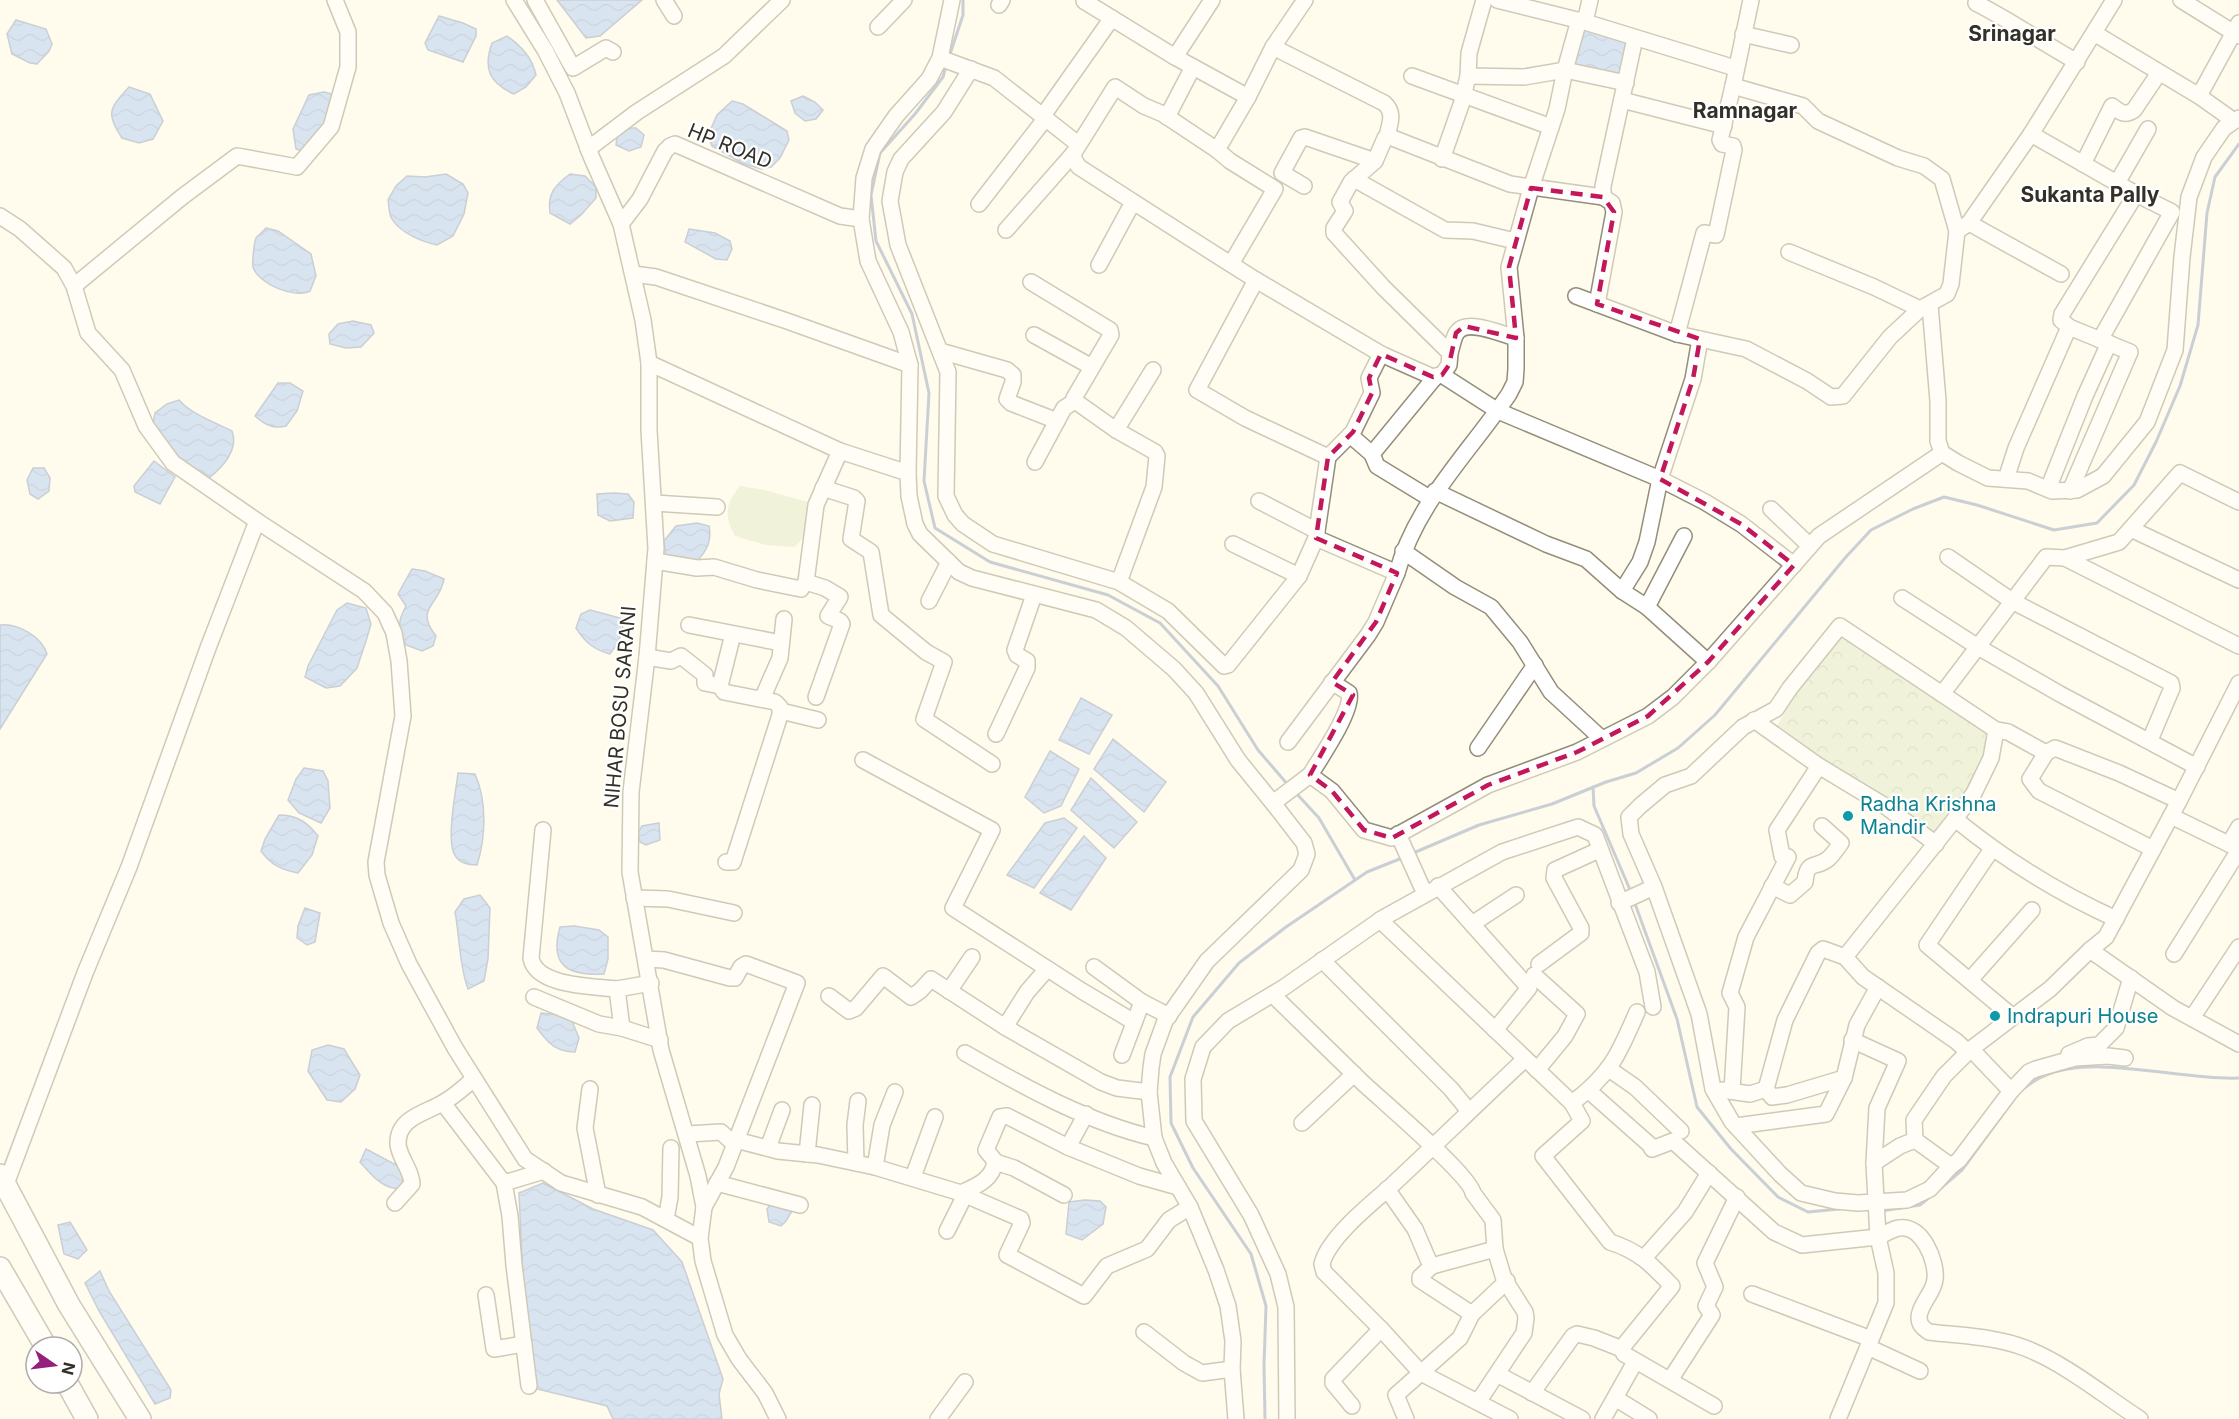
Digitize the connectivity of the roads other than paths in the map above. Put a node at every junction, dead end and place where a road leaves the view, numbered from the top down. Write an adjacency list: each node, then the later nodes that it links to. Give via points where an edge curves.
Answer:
1 (335, 0): 80 (street, via 348,32 348,67 331,127 297,167 237,156)
2 (514, 0): 53 (street, NIHAR BOSU SARANI, via 567,93)
3 (535, 0): 28 (street, via 573,68 606,48)
4 (664, 0): 18 (street)
5 (782, 0): 53 (street, via 724,56)
6 (904, 0): 21 (street)
7 (1084, 0): 19 (street)
8 (1212, 0): 29 (street)
9 (1305, 0): 27 (street)
10 (1484, 0): 38 (street, via 1469,53)
11 (1497, 0): 20 (street)
12 (1590, 0): 20 (street)
13 (1751, 0): 24 (street)
14 (1978, 0): 31 (street, via 1976,3)
15 (2114, 0): 23 (street)
16 (2181, 0): 22 (street)
17 (947, 4): 30 (street)
18 (674, 16)
19 (1112, 18): 29 (street); 46 (street)
20 (1582, 21): 25 (street); 35 (street)
21 (878, 27)
22 (2237, 30): 42 (street)
23 (2094, 33): 31 (street); 36 (street)
24 (1743, 34): 26 (street); 34 (street)
25 (1635, 38): 34 (street); 39 (street)
26 (1791, 45)
27 (1273, 47): 43 (street); 52 (street, via 1384,103 1392,114)
28 (613, 52)
29 (1175, 57): 33 (street)
30 (943, 58): 32 (street); 68 (street, via 873,149 864,178)
31 (2077, 62): 51 (street)
32 (966, 67): 46 (street, via 994,78); 90 (street, via 944,112 901,159 890,201 898,245)
33 (1193, 67): 43 (street); 45 (street)
34 (1735, 68): 40 (street)
35 (1565, 70): 38 (street, via 1524,77); 39 (street); 49 (street)
36 (2159, 73): 42 (street); 58 (street, via 2134,111 2122,113 2112,106)
37 (1412, 76): 41 (street)
38 (1468, 76): 41 (street)
39 (1626, 83): 44 (street)
40 (1733, 86): 48 (street); 70 (street, via 1803,106 1818,121 1921,165 1942,179)
41 (1463, 96): 49 (street); 56 (street)
42 (2199, 96): 47 (street)
43 (1248, 97): 55 (street)
44 (1622, 100): 48 (street); 64 (street)
45 (1167, 117): 54 (street, via 1115,87); 55 (street)
46 (1043, 118): 54 (street); 66 (street)
47 (2237, 119): 113 (street, via 2224,128 2204,157 2189,197 2175,350 2147,422 2103,476)
48 (1724, 126): 85 (street, via 1721,142 1734,150 1716,235 1704,233)
49 (1551, 127): 62 (street)
50 (2148, 129): 60 (street)
51 (2031, 134): 58 (street); 70 (street)
52 (1388, 136): 56 (street); 57 (street)
53 (588, 149): 69 (street, NIHAR BOSU SARANI)
54 (1075, 149): 65 (street, via 1079,167); 71 (street)
55 (1217, 150): 74 (street, via 1275,189)
56 (1442, 159): 62 (street)
57 (1375, 161): 59 (street); 61 (street, via 1301,138 1282,173)
58 (2083, 164): 60 (street)
59 (1354, 179): 72 (street, via 1445,230 1473,231); 91 (street, via 1341,200 1345,211 1334,233)
60 (2117, 183): 63 (street)
61 (1304, 186)
62 (1531, 188): 64 (street); 72 (street)
63 (2136, 194): 84 (street, via 2062,314 2061,320); 89 (street, via 2172,212)
64 (1603, 197): 82 (street, via 1612,203 1614,212)
65 (1133, 202): 74 (street); 75 (street)
66 (979, 204)
67 (0, 216): 80 (street, via 64,268)
68 (861, 219): 69 (street, HP ROAD, via 840,216 675,144 665,151 640,199); 94 (street, via 868,261 901,332)
69 (621, 224): 76 (street, NIHAR BOSU SARANI)
70 (1963, 227): 77 (street); 83 (street, via 1947,294)
71 (1006, 230)
72 (1515, 241): 87 (street, via 1509,267)
73 (1789, 252): 83 (street)
74 (1231, 264): 78 (street)
75 (1099, 265)
76 (633, 274): 93 (street, NIHAR BOSU SARANI); 94 (street, via 656,277)
77 (2061, 274)
78 (1256, 280): 92 (street); 106 (street, via 1197,390 1245,418)
79 (1032, 282): 95 (street, via 1110,330 1111,335)
80 (74, 286): 120 (street, via 88,333 122,370 156,441 180,468)
81 (1576, 296): 82 (street)
82 (1597, 304): 85 (street)
83 (1930, 305): 88 (street, via 1890,337 1838,398 1746,350); 104 (street, via 1938,441)
84 (2069, 327): 89 (street); 110 (street)
85 (1677, 334): 88 (street)
86 (1034, 335): 95 (street)
87 (1516, 338): 91 (street, via 1464,326 1456,333); 99 (street, via 1515,382)
88 (1700, 339): 109 (street, via 1693,379)
89 (2105, 342): 112 (street); 113 (street, via 2130,352)
90 (940, 351): 100 (street, via 1007,370 1013,375 1013,382 1007,399); 136 (street, via 949,378 944,489 955,515 993,544)
91 (1450, 353): 97 (street, via 1449,365)
92 (1381, 354): 97 (street); 102 (street, via 1369,378 1372,393)
93 (649, 363): 103 (street); 117 (street, NIHAR BOSU SARANI)
94 (910, 365): 108 (street)
95 (1092, 367): 98 (street)
96 (1153, 370): 101 (street)
97 (1439, 376): 99 (street); 105 (street)
98 (1075, 401): 100 (street, via 1064,408); 101 (street)
99 (1498, 411): 109 (street); 114 (street)
100 (1057, 421): 107 (street)
101 (1116, 430): 136 (street, via 1155,452 1158,460 1154,487)
102 (1350, 435): 105 (street); 106 (street)
103 (840, 451): 108 (street); 111 (street)
104 (1942, 453): 110 (street, via 1988,478); 125 (street)
105 (1372, 454): 114 (street, via 1377,466)
106 (1328, 457): 122 (street)
107 (1035, 462)
108 (908, 473): 130 (street, via 915,524)
109 (1660, 479): 131 (street, via 1741,524); 137 (street, via 1644,552)
110 (2006, 479): 112 (street, via 2028,481)
111 (823, 488): 135 (street, via 816,505); 170 (street, via 857,501 851,539 871,552 881,615 944,662 924,719)
112 (2048, 489): 113 (street)
113 (2070, 491)
114 (1433, 495): 126 (street); 137 (street, via 1586,559)
115 (1259, 501): 122 (street)
116 (2239, 502): 121 (street, via 2180,473)
117 (654, 503): 118 (street); 129 (street, NIHAR BOSU SARANI)
118 (717, 507)
119 (1771, 508): 125 (street)
120 (257, 521): 240 (street, via 364,591 385,613 394,633 403,716 375,869 391,923 409,964); 278 (street, via 129,867)
121 (2131, 529): 128 (street, via 2119,542); 134 (street)
122 (1317, 534): 132 (street); 133 (street)
123 (1684, 536): 142 (street)
124 (1233, 544): 133 (street)
125 (1810, 546): 131 (street)
126 (1403, 551): 132 (street); 151 (street, via 1491,607)
127 (1948, 557): 141 (street)
128 (2065, 558): 141 (street, via 2046,557); 147 (street)
129 (655, 561): 135 (street, via 714,567 800,589); 149 (street, NIHAR BOSU SARANI)
130 (949, 562): 138 (street, via 972,579); 140 (street)
131 (1794, 565): 150 (street)
132 (1397, 573): 152 (street, via 1376,622)
133 (1299, 576): 136 (street, via 1224,666 1164,608)
134 (2239, 580)
135 (806, 582): 156 (street, via 840,597 828,616 842,624)
136 (1119, 582)
137 (1622, 591): 142 (street)
138 (1034, 595): 163 (street, via 1015,650 1027,661 1027,668); 174 (street, via 1096,610 1126,628 1197,693 1238,760)
139 (1902, 598): 148 (street)
140 (929, 601)
141 (2012, 602): 148 (street); 165 (street, via 2171,683)
142 (1647, 607): 150 (street)
143 (784, 620): 146 (street)
144 (689, 625): 145 (street)
145 (733, 634): 146 (street); 154 (street)
146 (781, 643): 157 (street, via 780,658)
147 (2239, 646)
148 (1978, 647): 155 (street); 165 (street)
149 (647, 657): 154 (street, via 671,661 681,656 705,675 705,683); 193 (street, NIHAR BOSU SARANI, via 631,792 630,872)
150 (1708, 662): 164 (street, via 1648,716)
151 (1535, 665): 164 (street, via 1551,692); 167 (street)
152 (1332, 682): 166 (street); 173 (street, via 1349,693 1350,701 1336,734)
153 (2239, 683): 159 (street)
154 (720, 686): 157 (street, via 724,692)
155 (1942, 694): 161 (street, via 1840,626 1776,709); 162 (street)
156 (816, 696)
157 (762, 699): 158 (street, via 778,704)
158 (781, 711): 160 (street); 187 (street, via 733,862)
159 (2233, 712): 172 (street)
160 (818, 720)
161 (1754, 720): 171 (street); 190 (street, via 1691,777 1665,785 1629,818)
162 (1996, 730): 168 (street, via 2008,732); 177 (street, via 1991,758 1974,793)
163 (996, 734)
164 (1602, 739): 181 (street, via 1488,785)
165 (2150, 740): 172 (street)
166 (1288, 742)
167 (1478, 748)
168 (2046, 753): 175 (street, via 2057,749); 186 (street, via 2030,779 2039,791)
169 (862, 760): 208 (street, via 992,830 953,908)
170 (992, 764)
171 (1819, 766): 182 (street, via 1885,806); 189 (street, via 1777,830 1782,856 1788,857)
172 (2197, 767): 175 (street)
173 (1305, 779): 174 (street); 181 (street, via 1332,791 1364,830)
174 (1279, 798): 221 (street, via 1304,843 1307,854 1301,870 1207,962)
175 (2179, 801): 176 (street)
176 (2171, 816): 183 (street); 186 (street)
177 (1954, 819): 182 (street); 185 (street)
178 (1822, 826): 189 (street, via 1841,843 1827,861 1813,864 1805,882 1790,895)
179 (2239, 827): 183 (street)
180 (543, 830): 213 (street, via 533,966 538,973 562,982)
181 (1402, 840): 191 (street)
182 (1936, 844): 204 (street)
183 (2236, 848): 202 (street)
184 (1599, 849): 188 (street, via 1595,835 1578,827 1502,852); 194 (street); 238 (street, via 1555,870 1554,878 1581,933 1536,970 1577,1014 1565,1036)
185 (1992, 849): 197 (street); 210 (street, via 1927,945)
186 (2153, 849): 197 (street)
187 (726, 862)
188 (1438, 886): 191 (street); 199 (street)
189 (1772, 886): 246 (street, via 1746,937 1730,993 1737,1007)
190 (1654, 887): 194 (street); 243 (street, via 1699,1014)
191 (1425, 894): 198 (street)
192 (1516, 895): 199 (street)
193 (634, 898): 196 (street, via 668,899); 205 (street, NIHAR BOSU SARANI)
194 (1629, 899): 219 (street)
195 (2032, 910): 210 (street)
196 (734, 914)
197 (2116, 919): 201 (street, via 2106,937)
198 (1380, 920): 206 (street); 227 (street)
199 (1472, 924): 227 (street, via 1529,988)
200 (2239, 947): 223 (street)
201 (2090, 950): 209 (street); 222 (street, via 2050,990)
202 (2174, 954)
203 (972, 957): 214 (street)
204 (1845, 957): 212 (street); 244 (street, via 1827,949 1818,953 1785,1020)
205 (646, 960): 211 (street, NIHAR BOSU SARANI); 264 (street, via 664,960 730,978 735,978 746,964 796,981)
206 (1322, 960): 215 (street); 255 (street)
207 (1094, 967): 218 (street)
208 (1047, 969): 224 (street); 225 (street)
209 (2132, 978): 223 (street); 236 (street, via 2116,1028 2099,1045)
210 (1970, 980): 222 (street)
211 (651, 983): 213 (street); 228 (street, NIHAR BOSU SARANI)
212 (1878, 987): 229 (street); 231 (street)
213 (617, 989): 226 (street)
214 (949, 991): 216 (street, via 931,979 911,997 883,976 849,1011); 225 (street)
215 (1273, 995): 239 (street); 329 (street, via 1228,1021 1203,1047 1193,1079 1192,1106 1194,1121 1251,1215 1278,1274 1286,1306)
216 (829, 996)
217 (534, 997): 226 (street, via 599,1024)
218 (1142, 1002): 221 (street); 224 (street)
219 (1653, 1007)
220 (1637, 1012): 237 (street)
221 (1169, 1016): 249 (street, via 1153,1054)
222 (2013, 1017): 231 (street)
223 (2192, 1018): 230 (street)
224 (1134, 1022): 233 (street)
225 (1005, 1027): 249 (street, via 1101,1082)
226 (622, 1028): 228 (street)
227 (1495, 1030): 235 (street)
228 (660, 1040): 261 (street, NIHAR BOSU SARANI)
229 (1852, 1040): 241 (street); 272 (street, via 1898,1061 1877,1108)
230 (2238, 1040)
231 (1969, 1051): 247 (street); 263 (street, via 1944,1076 1914,1120)
232 (965, 1053): 256 (street, via 1037,1093)
233 (1122, 1055)
234 (2125, 1058): 247 (street, via 2075,1058 2036,1069 2028,1072)
235 (1525, 1059): 238 (street); 255 (street)
236 (2029, 1066)
237 (1609, 1069): 245 (street); 260 (street, via 1635,1087)
238 (1537, 1070): 252 (street)
239 (1354, 1074): 258 (street); 265 (street)
240 (474, 1078): 251 (street); 275 (street, via 525,1159)
241 (1844, 1078): 244 (street, via 1787,1095 1772,1097); 259 (street, via 1826,1114)
242 (590, 1089): 284 (street, via 585,1128)
243 (1713, 1089): 246 (street); 259 (street)
244 (1766, 1089): 246 (street, via 1750,1094)
245 (1589, 1090): 252 (street); 276 (street, via 1652,1149 1673,1141)
246 (1732, 1091)
247 (2011, 1091): 273 (street)
248 (895, 1092): 274 (street, via 882,1125)
249 (1149, 1092): 262 (street)
250 (858, 1101): 271 (street)
251 (443, 1103): 279 (street); 288 (street, via 412,1118 402,1128 399,1148 412,1184)
252 (1572, 1103): 297 (street, via 1582,1121 1543,1155 1610,1242)
253 (812, 1105): 269 (street)
254 (782, 1110): 268 (street)
255 (1469, 1111): 265 (street)
256 (1086, 1114): 262 (street, via 1121,1130); 266 (street)
257 (935, 1117): 277 (street)
258 (1302, 1123)
259 (1736, 1126): 287 (street, via 1801,1193 1834,1201)
260 (1681, 1131)
261 (688, 1134): 264 (street, via 721,1132); 290 (street, NIHAR BOSU SARANI)
262 (1154, 1138): 281 (street)
263 (1915, 1140): 272 (street); 273 (street)
264 (735, 1142): 268 (street); 280 (street)
265 (1432, 1146): 282 (street); 296 (street, via 1472,1189 1493,1220)
266 (1068, 1147): 270 (street, via 1002,1116 986,1150); 281 (street)
267 (671, 1148): 292 (street)
268 (768, 1148): 269 (street)
269 (807, 1154): 271 (street)
270 (995, 1162): 283 (street, via 990,1175); 285 (street)
271 (856, 1163): 274 (street)
272 (1874, 1163): 287 (street)
273 (1951, 1166): 287 (street, via 1930,1189 1907,1200)
274 (875, 1167): 277 (street)
275 (544, 1171): 279 (street); 284 (street, via 561,1183)
276 (1709, 1173): 286 (street); 297 (street, via 1685,1212)
277 (913, 1178): 283 (street)
278 (3, 1180): 325 (highway, via 69,1305)
279 (504, 1183): 308 (street)
280 (717, 1183): 289 (street); 290 (street)
281 (1178, 1187): 291 (street)
282 (1387, 1189): 298 (street, via 1415,1229); 304 (street, via 1358,1214 1322,1264 1324,1272)
283 (963, 1194): 291 (street, via 1021,1219 1007,1256 1084,1296 1107,1266 1148,1249 1169,1220); 293 (street)
284 (598, 1195): 292 (street, via 642,1207)
285 (1064, 1195)
286 (1737, 1197): 294 (street, via 1774,1232 1802,1245); 315 (street, via 1705,1263 1715,1287 1706,1306 1712,1315)
287 (1877, 1201): 294 (street)
288 (395, 1203)
289 (800, 1205)
290 (704, 1207): 295 (street, NIHAR BOSU SARANI)
291 (1190, 1207): 311 (street, via 1228,1306)
292 (666, 1219): 295 (street)
293 (947, 1231)
294 (1878, 1237): 307 (street, via 1886,1273 1886,1303); 336 (street, via 1907,1228 1917,1232 1929,1250 1935,1280 1919,1317 1921,1326 1929,1332 2023,1347 2051,1360)
295 (700, 1238): 326 (street, NIHAR BOSU SARANI, via 703,1262 725,1335)
296 (1496, 1249): 298 (street); 300 (street)
297 (1644, 1258): 309 (street, via 1672,1286)
298 (1432, 1266): 303 (street, via 1420,1280)
299 (0, 1268): 306 (highway)
300 (1507, 1281): 303 (street); 314 (street, via 1525,1312 1526,1324)
301 (1752, 1294): 307 (street)
302 (486, 1295): 308 (street, via 495,1349)
303 (1472, 1314): 313 (street, via 1460,1338)
304 (1381, 1329): 313 (street); 321 (street, via 1333,1379)
305 (1144, 1332): 311 (street, via 1202,1373)
306 (39, 1335)
307 (1869, 1343): 312 (street); 335 (street)
308 (524, 1344): 317 (street)
309 (1622, 1350): 310 (street); 318 (street, via 1576,1334)
310 (1635, 1362): 315 (street); 320 (street)
311 (1232, 1369): 328 (street)
312 (1920, 1371)
313 (1421, 1373): 323 (street); 330 (street, via 1396,1395)
314 (1497, 1374): 318 (street); 323 (street)
315 (1670, 1380): 322 (street)
316 (965, 1382): 327 (street)
317 (529, 1386)
318 (1532, 1393): 332 (street)
319 (74, 1395): 324 (highway)
320 (1615, 1398): 333 (street); 334 (street)
321 (1352, 1406)
322 (1714, 1406)
323 (1483, 1410): 331 (street)
324 (87, 1419)
325 (140, 1419)
326 (778, 1419)
327 (938, 1419)
328 (1236, 1419)
329 (1287, 1419)
330 (1406, 1419)
331 (1510, 1419)
332 (1582, 1419)
333 (1603, 1419)
334 (1649, 1419)
335 (1838, 1419)
336 (2139, 1419)

